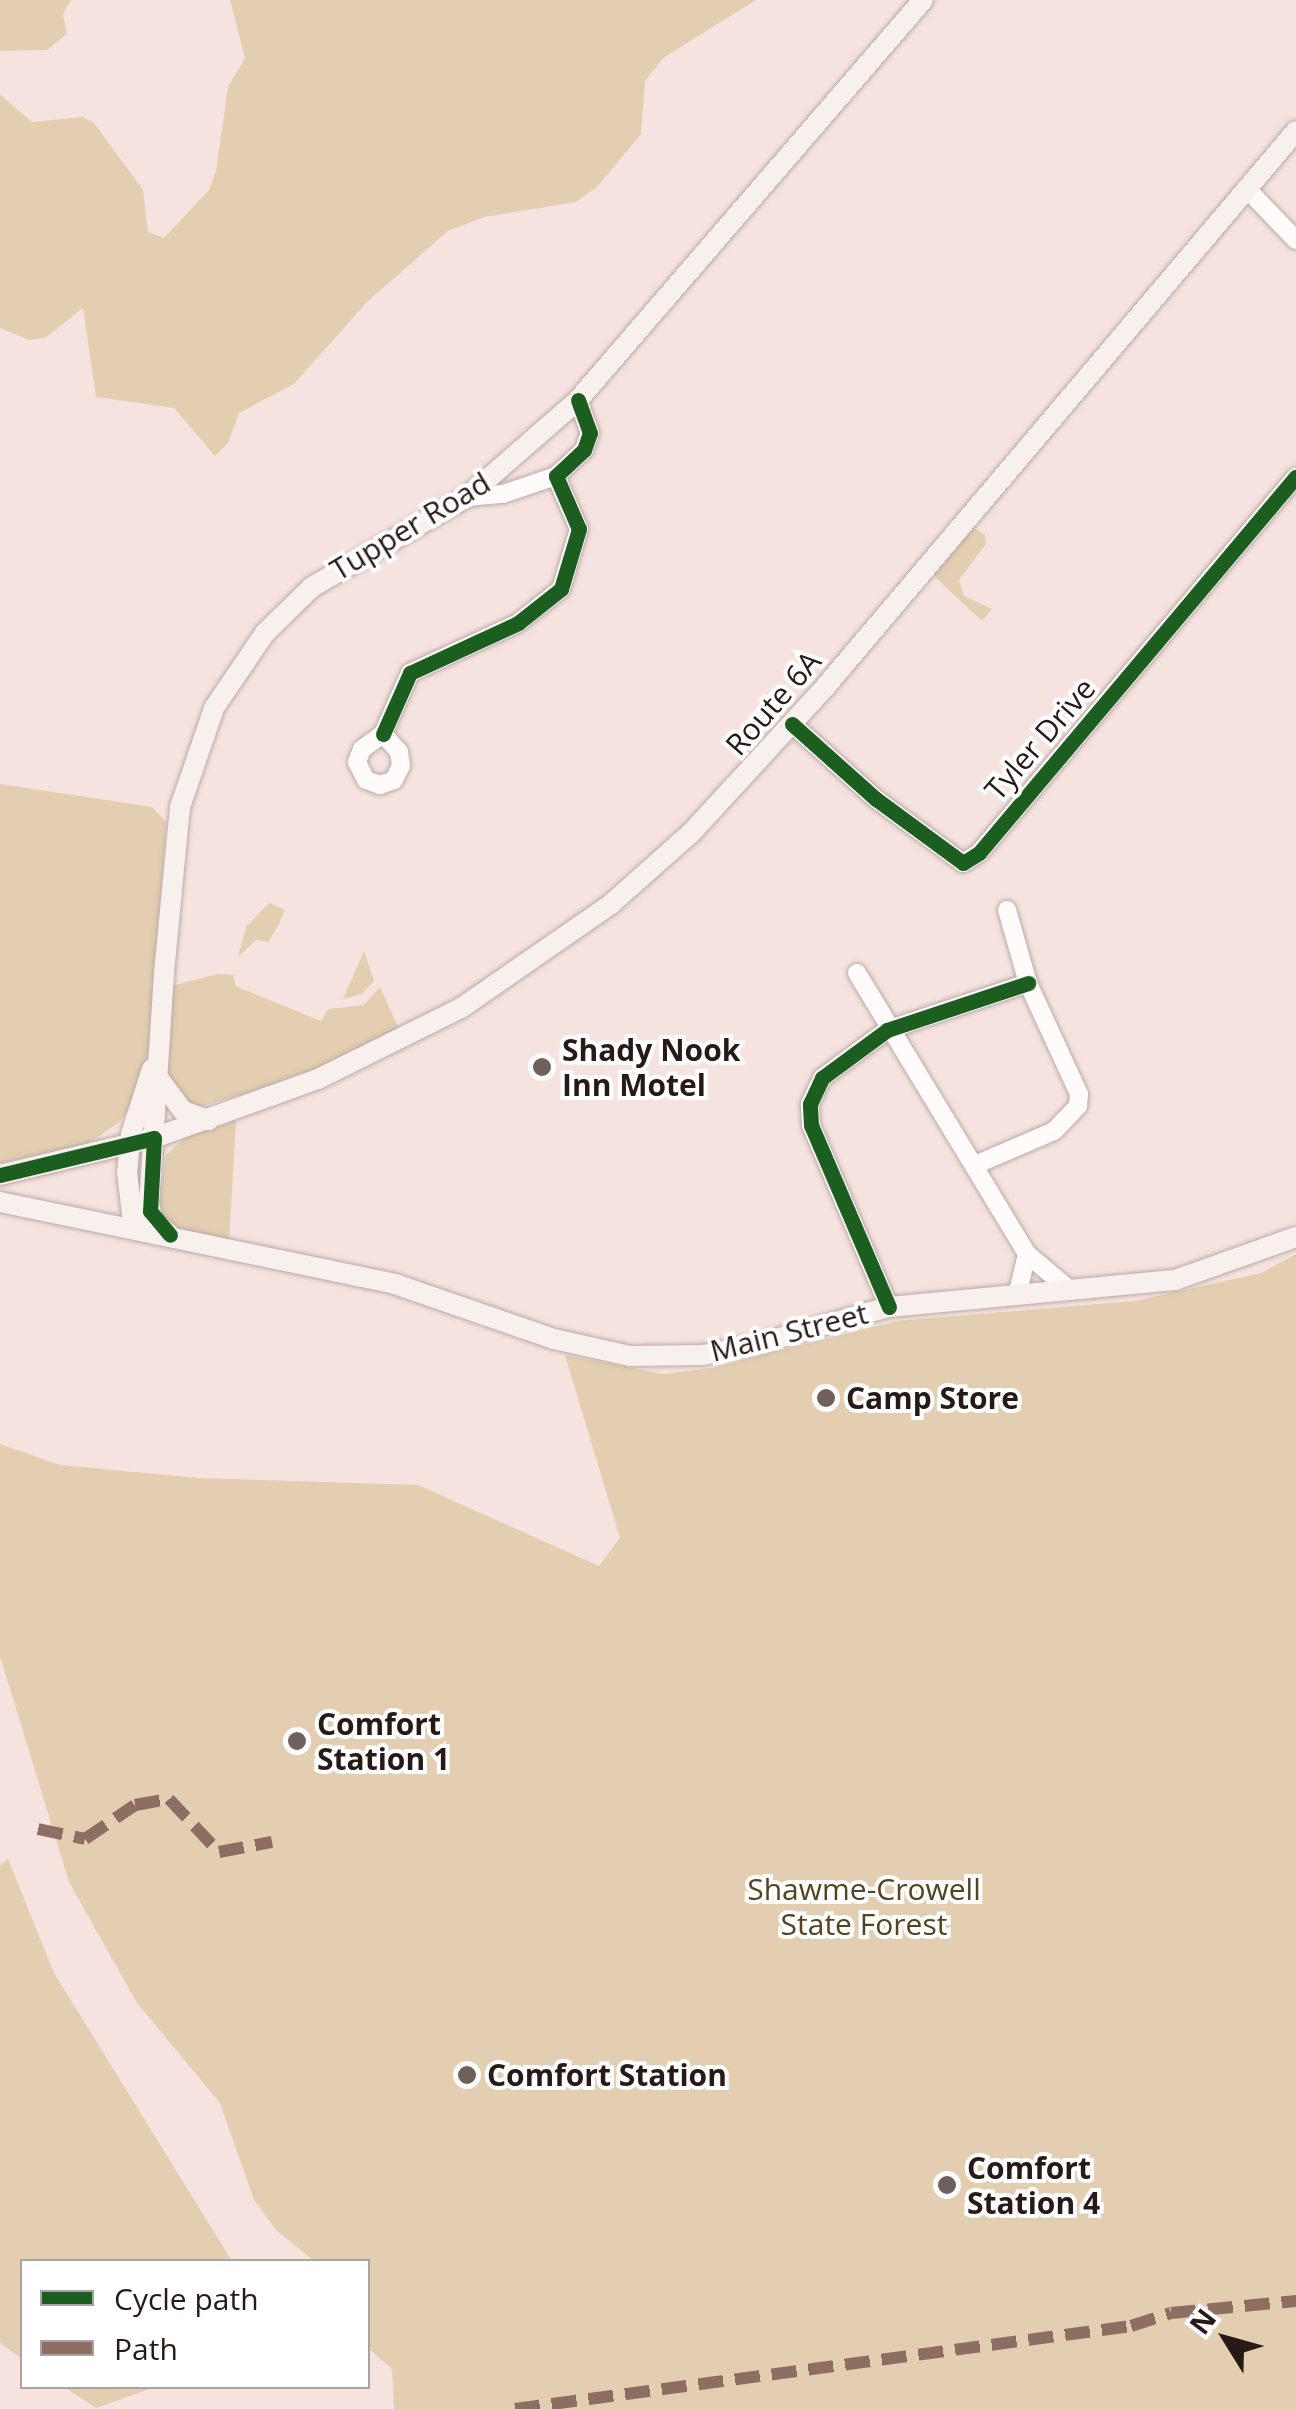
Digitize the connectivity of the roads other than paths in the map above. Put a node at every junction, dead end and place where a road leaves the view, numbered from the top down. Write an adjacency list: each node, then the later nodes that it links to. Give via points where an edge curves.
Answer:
1 (923, 0): 5 (main road, Tupper Road)
2 (1296, 131): 3 (main road, Route 6A)
3 (1247, 189): 4 (street); 9 (main road, Route 6A)
4 (1296, 240)
5 (578, 400): 6 (street, via 590,433 584,450); 8 (main road, Tupper Road)
6 (556, 476): 8 (street, via 503,494); 10 (street, via 578,529 561,588 518,623 410,673)
7 (1296, 478): 9 (street, Tyler Drive, via 979,853 963,863)
8 (467, 496): 15 (main road, Tupper Road, via 312,587 265,633 214,708 180,807)
9 (792, 724): 17 (main road, Route 6A, via 691,833 566,938 461,1008 371,1056)
10 (382, 734)
11 (1007, 910): 13 (street)
12 (858, 973): 14 (street)
13 (1028, 983): 14 (street); 20 (street, via 1057,1033 1078,1106 1054,1132)
14 (887, 1030): 20 (street); 28 (street, via 822,1078 810,1104 811,1125)
15 (158, 1048): 16 (main road, Tupper Road); 19 (main road, Tupper Road)
16 (159, 1078): 17 (main road, via 183,1111); 18 (main road, Tupper Road)
17 (210, 1120): 18 (main road, Route 6A)
18 (154, 1138): 19 (main road, Route 6A); 23 (main road, via 150,1211)
19 (128, 1144): 21 (main road, Route 6A); 23 (main road, via 130,1209)
20 (975, 1165): 25 (street)
21 (0, 1175)
22 (0, 1202): 23 (main road, Main Street)
23 (162, 1234): 28 (main road, Main Street, via 395,1284 554,1340 630,1356 703,1355)
24 (1296, 1237): 26 (main road, Main Street, via 1175,1280)
25 (1028, 1254): 26 (street); 27 (street)
26 (1071, 1291): 27 (main road, Main Street)
27 (1017, 1296): 28 (main road, Main Street)
28 (889, 1306)

